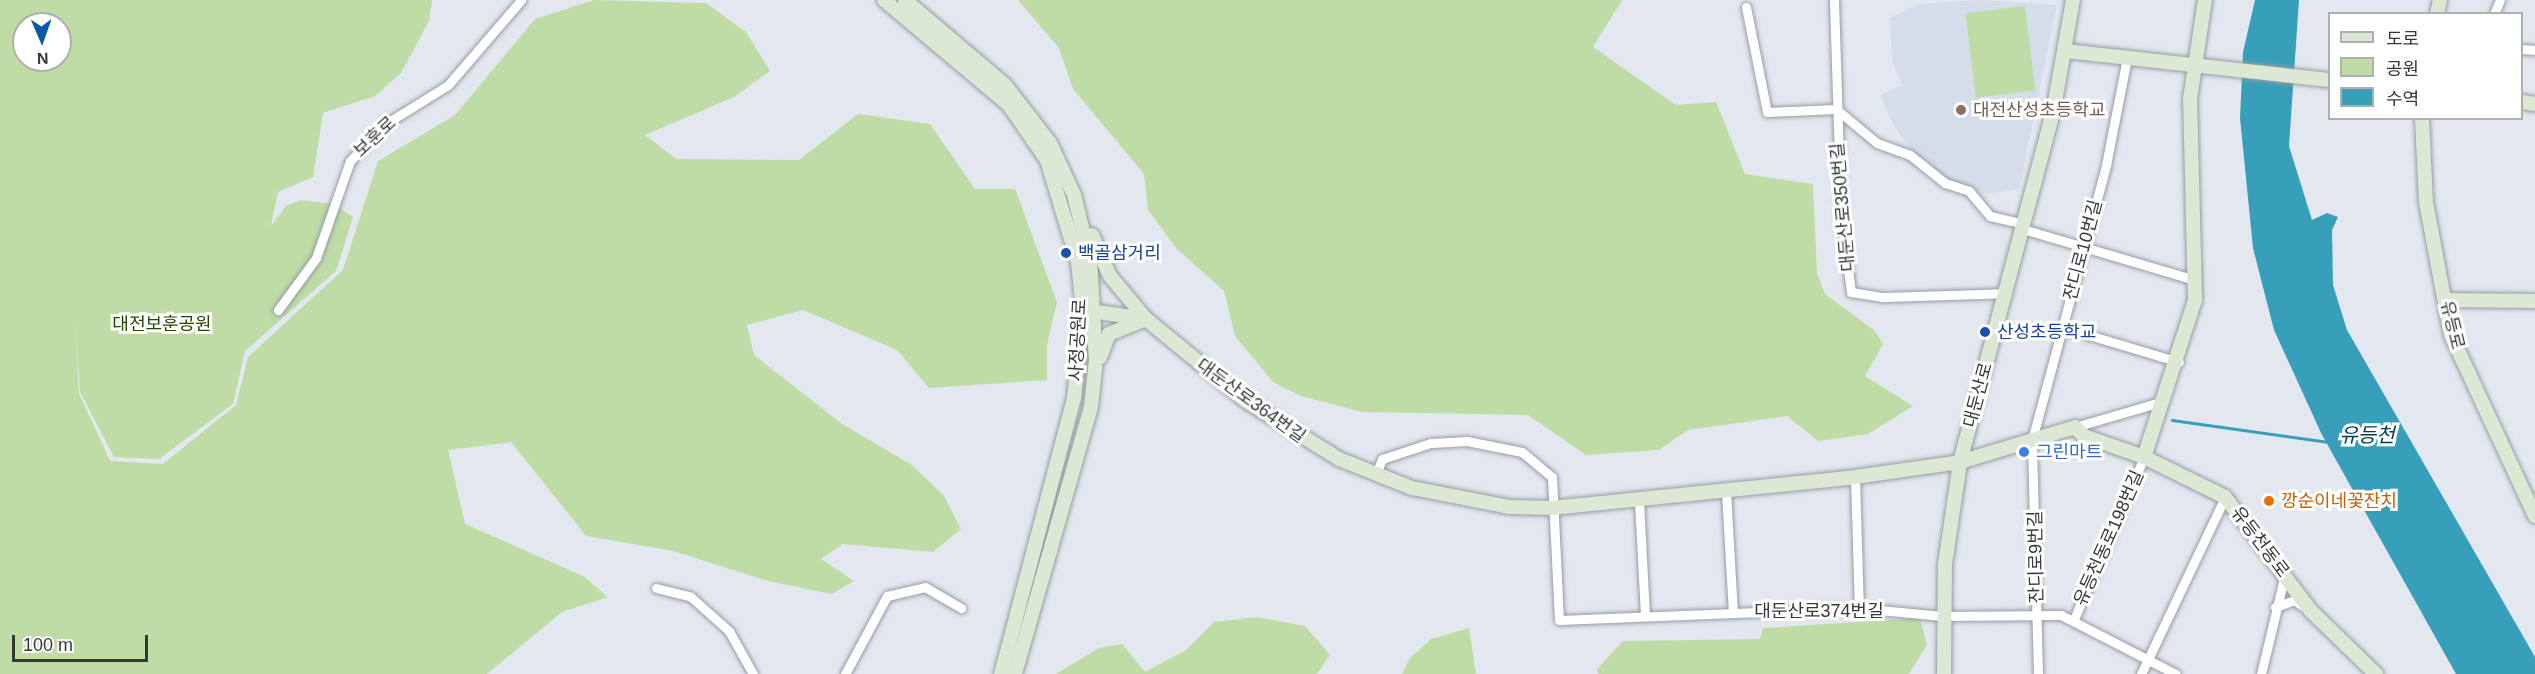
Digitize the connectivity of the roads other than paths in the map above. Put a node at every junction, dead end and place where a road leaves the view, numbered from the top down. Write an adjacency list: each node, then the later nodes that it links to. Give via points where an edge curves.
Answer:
1 (521, 0): 21 (street, 보훈로, via 448,85 387,123 350,161 316,258)
2 (884, 0): 22 (main road, 사정공원로, via 1009,105 1047,160 1068,216)
3 (905, 0): 14 (main road, 사정공원로, via 1005,85 1050,143)
4 (1834, 0): 12 (street, 대둔산로350번길)
5 (2073, 0): 8 (main road, 대둔산로)
6 (2205, 0): 10 (main road)
7 (1746, 7): 12 (street, via 1767,112)
8 (2066, 51): 9 (main road); 15 (main road, 대둔산로)
9 (2127, 58): 10 (main road); 16 (street, 잔디로10번길, via 2119,109)
10 (2201, 65): 11 (main road); 17 (main road, via 2188,156)
11 (2328, 80)
12 (1836, 109): 15 (street, via 1876,143 1910,155 1946,183 1969,191 1990,216); 18 (street, 대둔산로350번길, via 1851,292 1882,297)
13 (2422, 120): 19 (main road, 유등로, via 2426,202)
14 (1074, 195): 22 (main road, 사정공원로, via 1085,228); 23 (main road, via 1110,276)
15 (2024, 227): 16 (street); 18 (main road, 대둔산로)
16 (2084, 244): 17 (street); 24 (street, 잔디로10번길)
17 (2195, 280): 25 (main road)
18 (2007, 293): 31 (main road, 대둔산로)
19 (2445, 300): 20 (main road); 38 (main road, 유등로, via 2451,335 2477,400)
20 (2535, 301)
21 (278, 310)
22 (1089, 310): 23 (main road, 대둔산로364번길); 26 (main road, 사정공원로); 53 (main road, 사정공원로, via 1071,409)
23 (1146, 319): 26 (main road, via 1109,334); 32 (main road, 대둔산로364번길, via 1270,419 1339,459)
24 (2062, 327): 25 (street); 29 (street, 잔디로10번길)
25 (2179, 362): 27 (main road)
26 (1094, 389): 54 (main road, 사정공원로)
27 (2166, 400): 28 (street); 30 (main road)
28 (2075, 427): 29 (main road, 대둔산로364번길); 30 (main road, 유등천동로, via 2084,436)
29 (2032, 440): 31 (main road, 대둔산로364번길); 46 (street, 잔디로9번길)
30 (2144, 457): 35 (main road, 유등천동로); 49 (street, 유등천동로198번길)
31 (1960, 462): 33 (main road, 대둔산로364번길); 47 (main road, 대둔산로)
32 (1376, 474): 37 (main road, 대둔산로364번길, via 1463,500); 37 (street, via 1382,459 1431,443 1505,445 1552,477)
33 (1855, 477): 34 (main road, 대둔산로364번길); 43 (street)
34 (1726, 492): 36 (main road, 대둔산로364번길); 45 (street)
35 (2225, 497): 39 (main road, 유등천동로); 50 (street)
36 (1639, 501): 37 (main road, 대둔산로364번길); 48 (street)
37 (1552, 508): 48 (street, 대둔산로374번길, via 1559,620)
38 (2535, 516)
39 (2285, 574): 41 (street); 44 (main road, 유등천동로)
40 (656, 588): 51 (street, via 691,597 729,631)
41 (2275, 607): 44 (street, via 2294,600); 59 (street)
42 (961, 608): 52 (street, via 925,587 887,596)
43 (1859, 608): 45 (street, 대둔산로374번길); 47 (street, 대둔산로374번길)
44 (2311, 611): 60 (main road, 유등천동로)
45 (1733, 613): 48 (street, 대둔산로374번길)
46 (2037, 613): 47 (street, 대둔산로374번길); 49 (street, 대둔산로374번길); 56 (street, 잔디로9번길)
47 (1943, 615): 55 (main road, 대둔산로)
48 (1645, 616)
49 (2074, 619): 50 (street, 대둔산로374번길)
50 (2146, 660): 57 (street); 58 (street, 대둔산로374번길)
51 (753, 674)
52 (845, 674)
53 (1001, 674)
54 (1015, 674)
55 (1944, 674)
56 (2038, 674)
57 (2142, 674)
58 (2176, 674)
59 (2261, 674)
60 (2376, 674)

